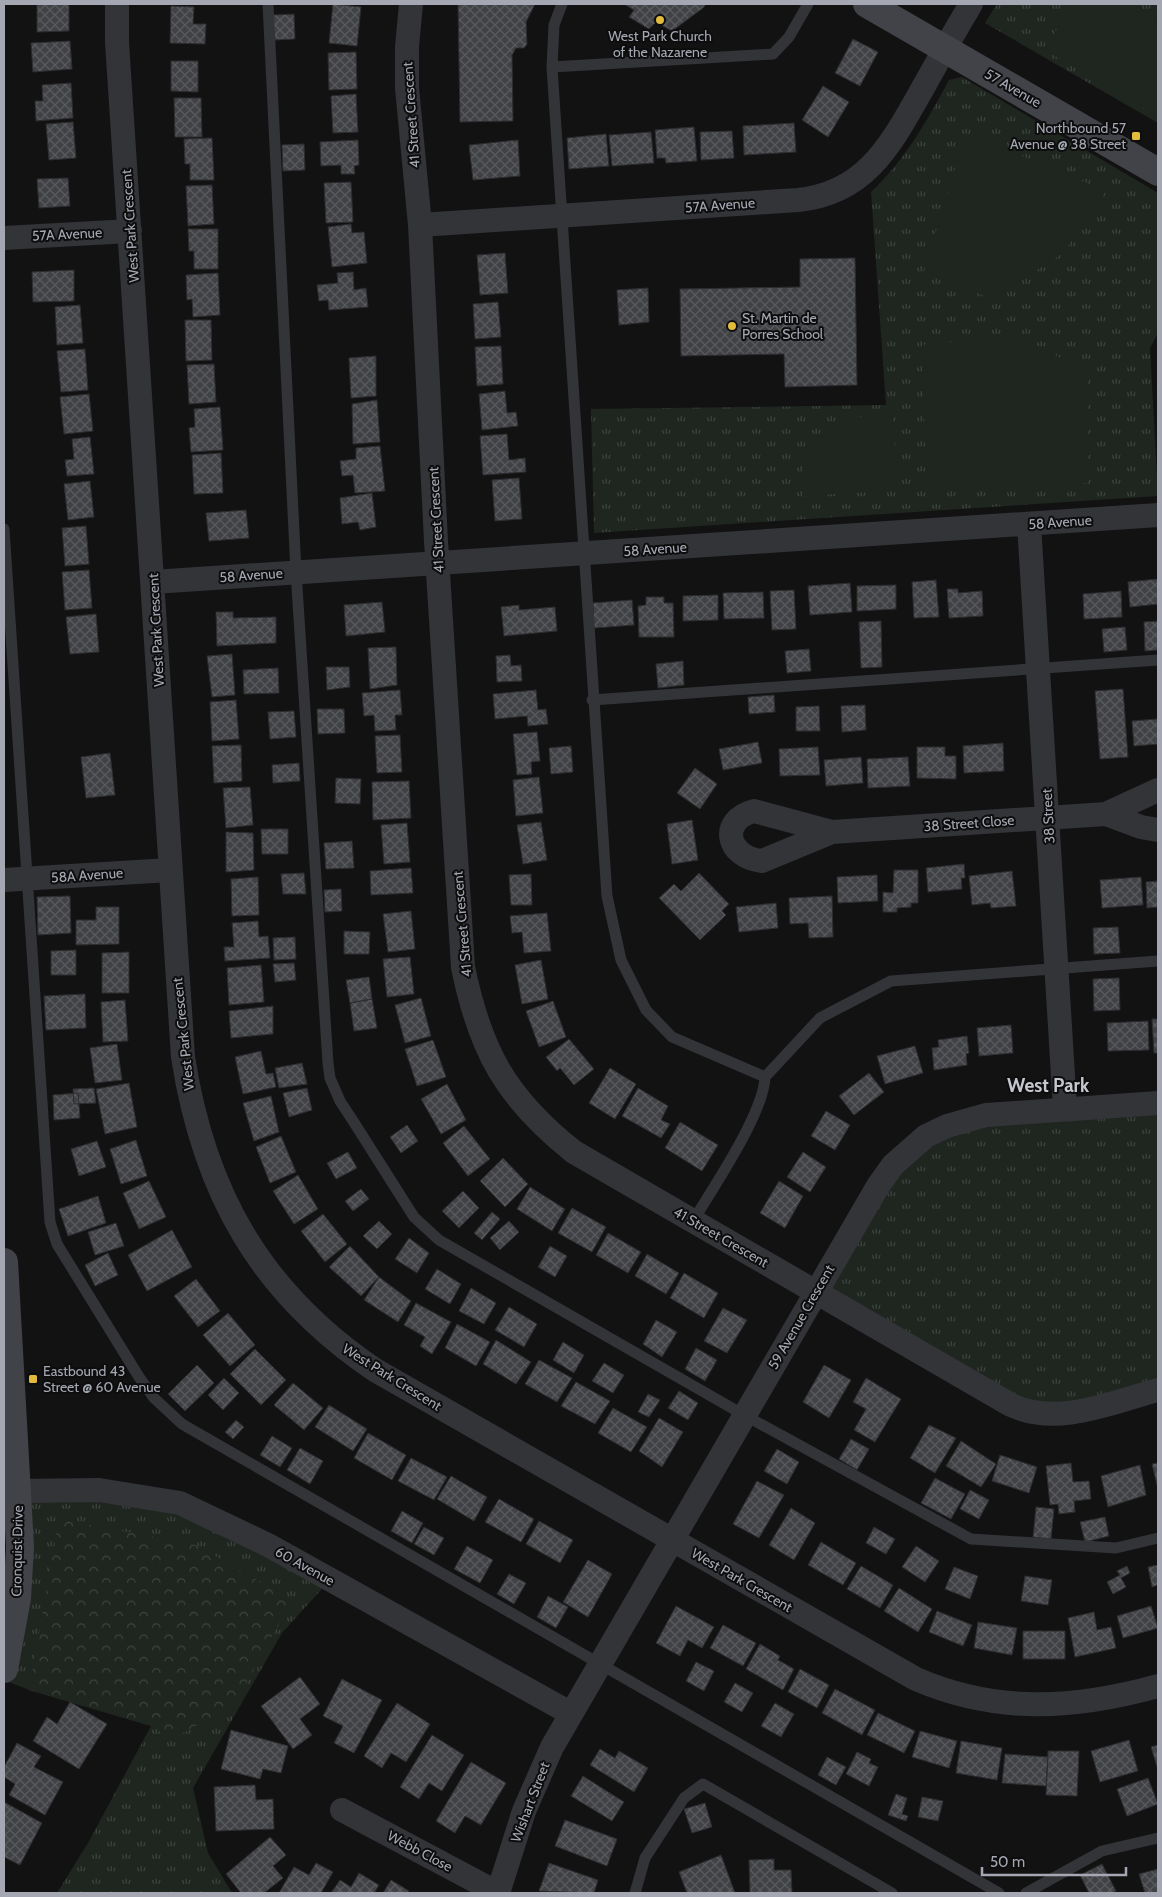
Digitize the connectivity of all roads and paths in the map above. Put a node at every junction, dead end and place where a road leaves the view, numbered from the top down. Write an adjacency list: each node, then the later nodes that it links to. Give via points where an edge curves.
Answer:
1 (117, 4): 13 (street, West Park Crescent)
2 (268, 4): 20 (lane)
3 (411, 4): 12 (street, 41 Street Crescent, via 407,88)
4 (562, 4): 9 (lane, via 554,25)
5 (808, 4): 9 (lane, via 789,37 773,54)
6 (867, 4): 8 (street, 57 Avenue)
7 (971, 4): 8 (street, 57A Avenue)
8 (945, 49): 10 (street, 57 Avenue); 11 (street, 57A Avenue, via 881,157 851,183 832,193 798,200)
9 (552, 67): 11 (lane)
10 (1158, 172)
11 (562, 215): 12 (street, 57A Avenue); 18 (lane)
12 (420, 225): 19 (street, 41 Street Crescent)
13 (130, 231): 14 (street, 57A Avenue); 21 (street, West Park Crescent)
14 (4, 238)
15 (1158, 516): 16 (street, 58 Avenue)
16 (1029, 524): 18 (street, 58 Avenue); 23 (street, 38 Street)
17 (4, 529): 31 (lane)
18 (582, 553): 19 (street, 58 Avenue); 24 (lane)
19 (438, 563): 20 (street, 58 Avenue); 37 (street, 41 Street Crescent, via 463,967 483,1041 514,1094 552,1135 597,1167)
20 (296, 572): 21 (street, 58 Avenue); 41 (lane, via 328,1063 330,1078 340,1101 414,1218 426,1230)
21 (153, 582): 30 (street, West Park Crescent)
22 (1158, 660): 23 (lane)
23 (1038, 668): 24 (lane); 27 (street, 38 Street)
24 (592, 700): 34 (lane, via 606,896 621,960 646,1010 672,1037)
25 (1158, 790): 26 (street, 38 Street Close)
26 (1106, 814): 27 (street, 38 Street Close); 28 (street, 38 Street Close)
27 (1048, 817): 29 (street, 38 Street Close); 33 (street, 38 Street)
28 (1158, 830)
29 (832, 832)
30 (170, 870): 31 (street, 58A Avenue); 44 (street, West Park Crescent, via 183,1058 196,1125 227,1208 271,1273 310,1318 375,1370)
31 (15, 879): 45 (lane, via 50,1222 57,1244 154,1398 182,1424)
32 (1158, 960): 33 (lane)
33 (1056, 967): 34 (lane, via 891,981 820,1018); 36 (street, 38 Street)
34 (765, 1078): 37 (lane, via 765,1087 753,1118)
35 (1158, 1103): 36 (street, 59 Avenue Crescent)
36 (1065, 1108): 39 (street, 59 Avenue Crescent, via 986,1115 926,1136 893,1165 878,1186)
37 (693, 1221): 39 (street, 41 Street Crescent)
38 (4, 1262): 42 (street, Cronquist Drive)
39 (815, 1292): 40 (street, 41 Street Crescent, via 1027,1412 1062,1414); 41 (street, 59 Avenue Crescent)
40 (1158, 1390)
41 (744, 1415): 43 (lane, via 971,1539 1116,1548); 44 (street, 59 Avenue Crescent)
42 (18, 1491): 46 (street, Cronquist Drive, via 20,1548 17,1598); 48 (street, 60 Avenue, via 99,1490 180,1503 268,1545)
43 (1158, 1538)
44 (672, 1540): 45 (street, 59 Avenue Crescent); 47 (street, West Park Crescent, via 884,1663 945,1690 986,1699 1048,1706 1109,1698)
45 (600, 1663): 48 (street, 59 Avenue Crescent); 54 (lane)
46 (4, 1669)
47 (1158, 1686)
48 (570, 1714): 51 (street, Wishart Street, via 540,1770)
49 (342, 1810): 51 (street, Webb Close)
50 (1158, 1838): 55 (lane, via 1102,1851)
51 (498, 1893)
52 (635, 1893): 53 (lane, via 645,1858 684,1798 703,1784)
53 (892, 1893)
54 (999, 1893)
55 (1026, 1893)

